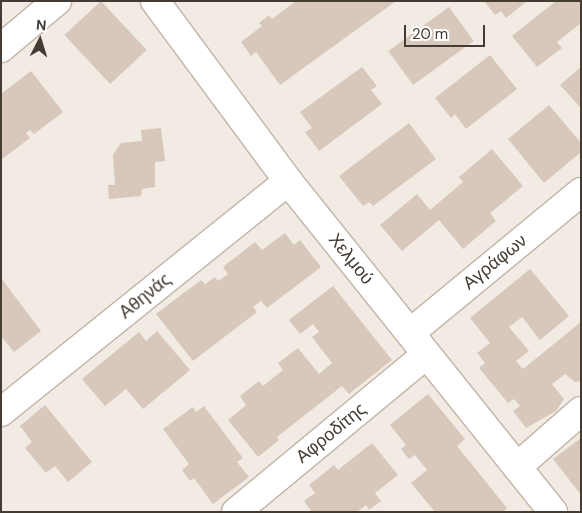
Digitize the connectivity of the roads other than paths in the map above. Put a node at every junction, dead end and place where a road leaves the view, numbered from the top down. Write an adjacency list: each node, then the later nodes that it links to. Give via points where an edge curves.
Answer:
1 (58, 1): 3 (street)
2 (155, 1): 4 (street, Χελμού)
3 (1, 48)
4 (288, 181): 6 (street, Χελμού); 9 (street, Αθηνάς)
5 (581, 192): 6 (street, Αγράφων)
6 (410, 332): 7 (street, Χελμού)
7 (426, 355): 10 (street, Χελμού); 11 (street, Αφροδίτης)
8 (581, 411): 10 (street)
9 (1, 412)
10 (517, 467): 12 (street, Χελμού)
11 (236, 512)
12 (553, 512)

